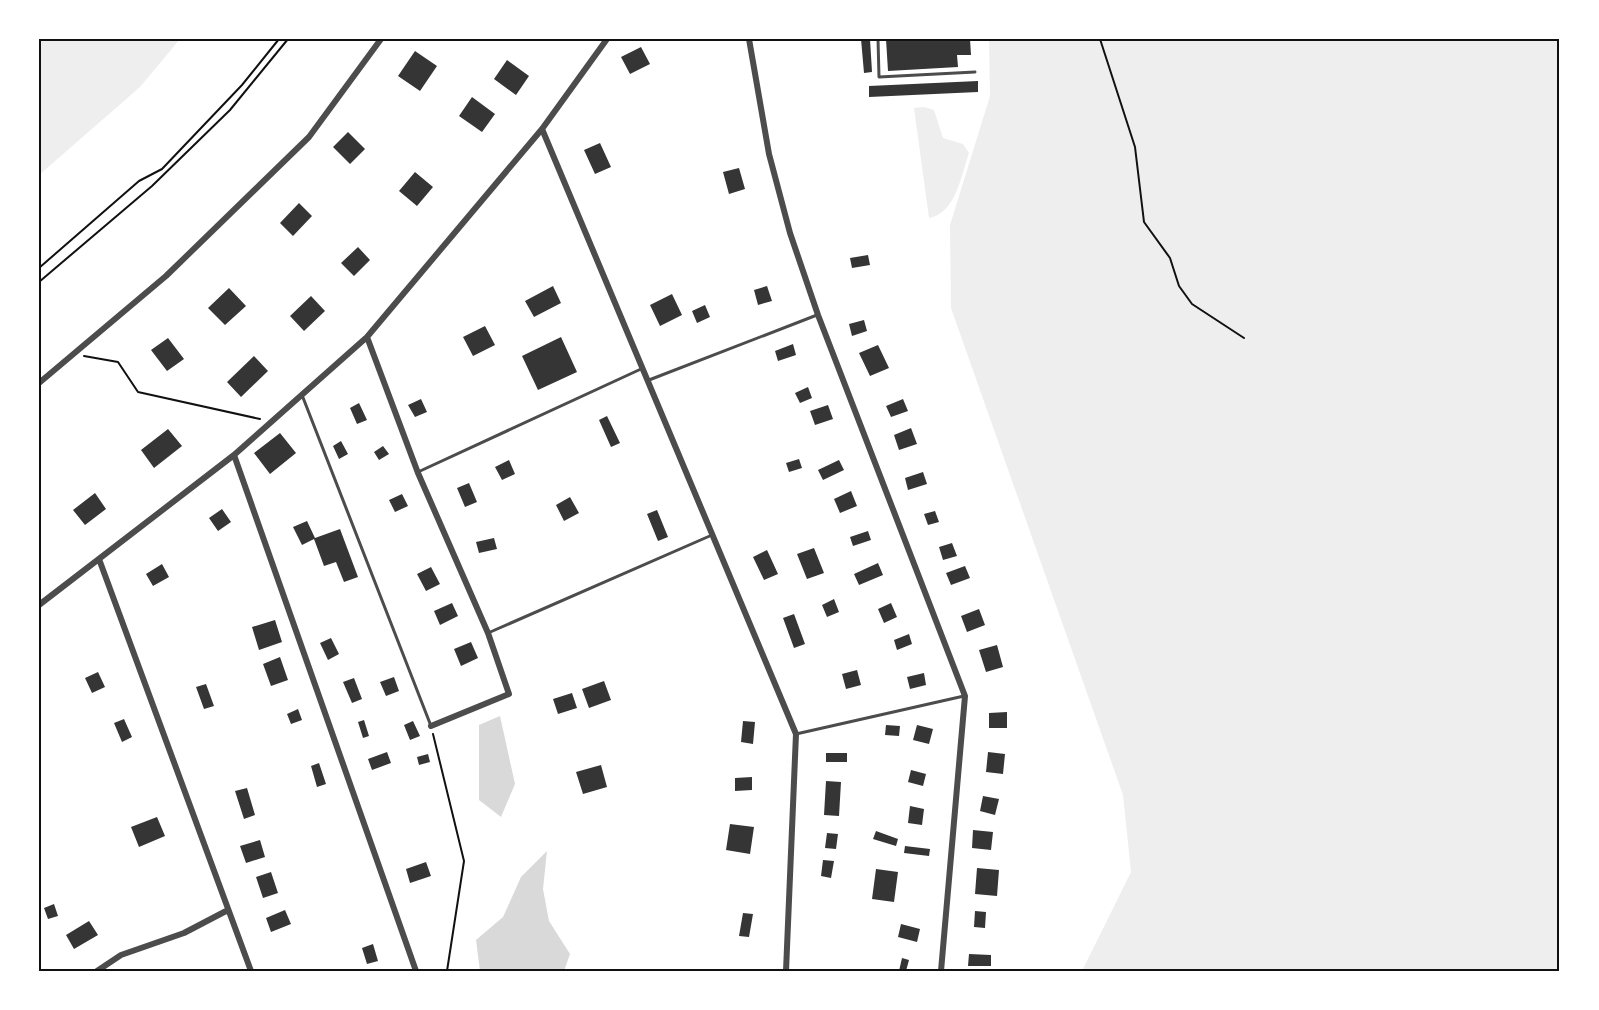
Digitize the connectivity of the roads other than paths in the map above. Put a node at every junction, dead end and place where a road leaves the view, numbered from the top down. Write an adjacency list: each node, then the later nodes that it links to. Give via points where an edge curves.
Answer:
1 (381, 39): 11 (street, via 309,137 166,276)
2 (606, 39): 6 (street)
3 (749, 39): 7 (street, via 769,154)
4 (878, 39): 5 (lane, via 879,77)
5 (975, 72)
6 (542, 129): 8 (street); 9 (street)
7 (818, 315): 10 (lane); 19 (street)
8 (367, 337): 12 (street); 14 (street)
9 (642, 368): 10 (street); 14 (lane)
10 (648, 381): 15 (street)
11 (39, 383)
12 (302, 395): 13 (street); 20 (lane)
13 (234, 455): 16 (street); 25 (street)
14 (418, 472): 18 (street)
15 (712, 535): 18 (lane); 21 (street)
16 (99, 559): 17 (street); 22 (street)
17 (39, 605)
18 (488, 633): 20 (street, via 509,694)
19 (965, 696): 21 (lane); 27 (street)
20 (431, 726)
21 (796, 734): 26 (street)
22 (228, 910): 23 (street, via 184,933 121,955); 24 (street)
23 (97, 971)
24 (251, 971)
25 (416, 971)
26 (786, 971)
27 (941, 971)

